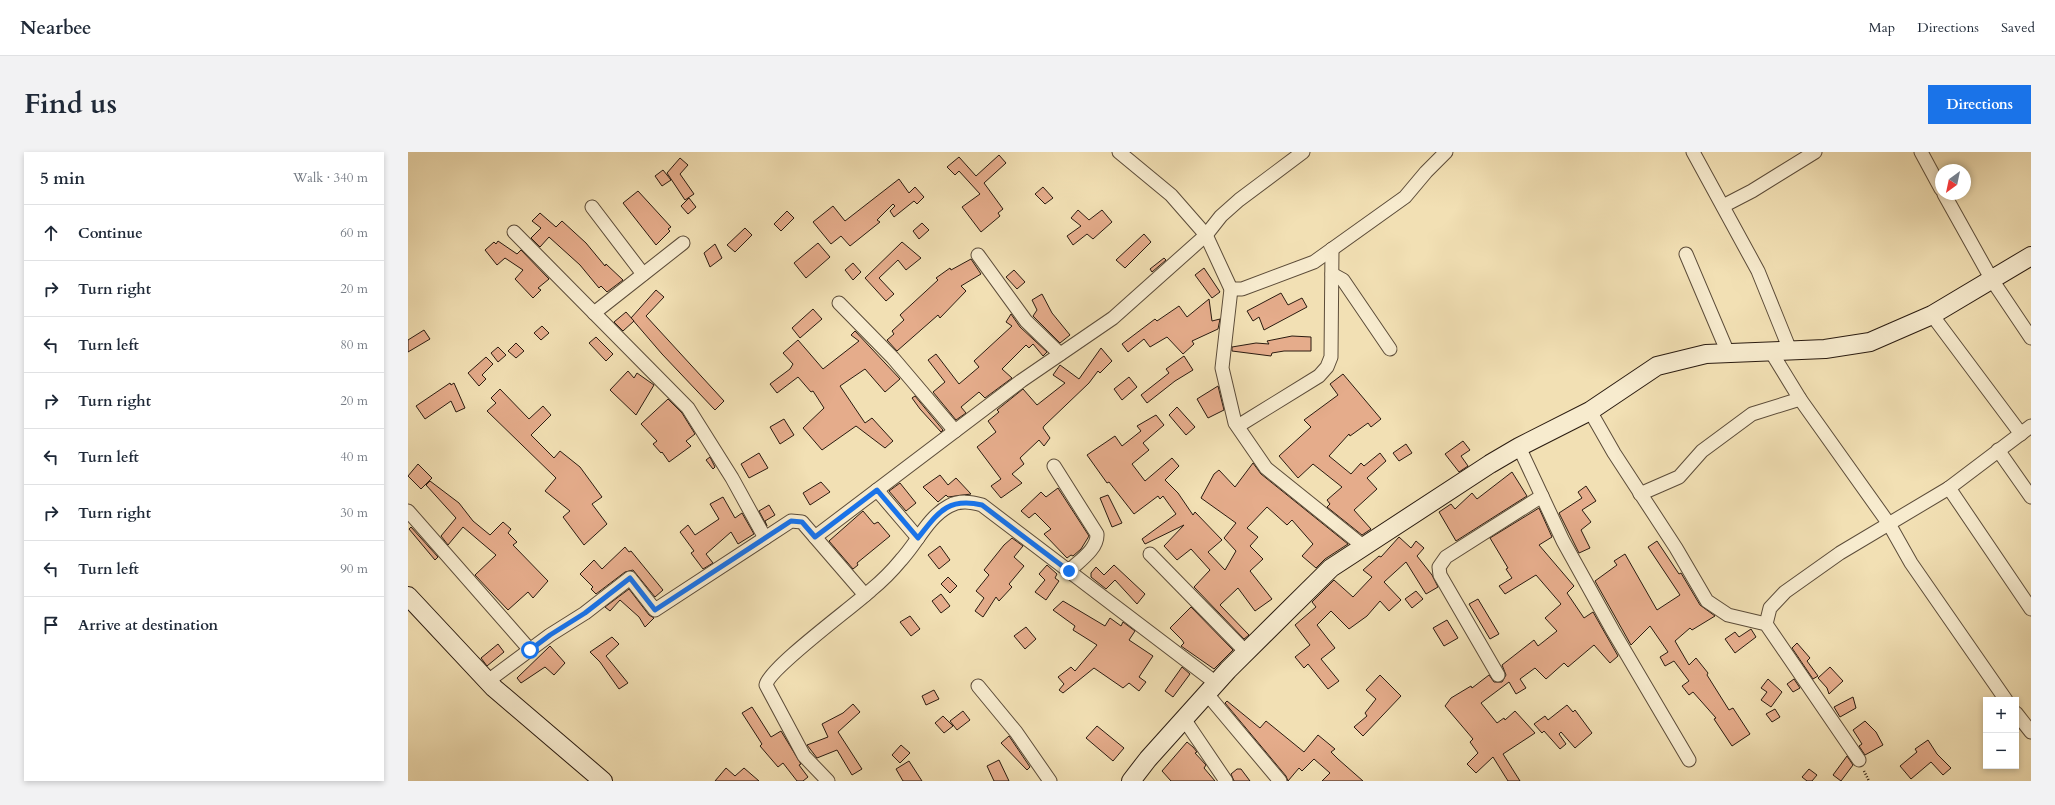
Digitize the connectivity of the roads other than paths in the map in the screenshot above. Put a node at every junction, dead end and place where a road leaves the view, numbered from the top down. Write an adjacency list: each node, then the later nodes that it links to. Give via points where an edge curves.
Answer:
1 (1119, 152): 12 (street, via 1171,195)
2 (1303, 152): 12 (street, via 1239,200 1221,216)
3 (1446, 152): 14 (street, via 1405,197)
4 (1693, 152): 9 (street)
5 (1815, 152): 9 (street)
6 (1920, 152): 7 (street)
7 (1935, 178)
8 (1947, 200): 20 (street)
9 (1723, 206): 28 (street, via 1758,271)
10 (592, 208): 18 (street)
11 (514, 232): 23 (street)
12 (1206, 235): 21 (street); 30 (street, via 1113,318)
13 (683, 243): 18 (street)
14 (1332, 249): 19 (street); 21 (street, via 1314,262 1282,275 1242,289)
15 (1686, 254): 29 (street)
16 (978, 255): 30 (street, via 1026,321)
17 (2031, 256): 20 (street)
18 (643, 274): 23 (street)
19 (1332, 274): 26 (street, via 1343,280); 33 (street, via 1331,357 1327,367 1319,376)
20 (1992, 280): 24 (street); 25 (street)
21 (1232, 289): 33 (street, via 1222,368)
22 (839, 303): 35 (street, via 893,358)
23 (594, 313): 47 (street, via 688,408 732,478)
24 (1932, 315): 28 (street, via 1870,342 1825,349); 34 (street)
25 (2031, 338)
26 (1390, 349)
27 (1770, 350): 28 (street); 29 (street); 31 (street)
28 (1790, 350)
29 (1728, 353): 32 (street, via 1706,354 1658,366)
30 (1060, 354): 35 (street)
31 (1800, 399): 41 (street, via 1752,414 1702,451 1679,477); 45 (street)
32 (1590, 411): 36 (street); 41 (street)
33 (1238, 426): 49 (street, via 1266,468)
34 (2026, 430): 37 (street)
35 (955, 431): 40 (street)
36 (1519, 447): 42 (street); 49 (street)
37 (1998, 450): 39 (street); 43 (street)
38 (1054, 466): 51 (street, via 1098,534 1098,540 1093,548)
39 (1949, 488): 45 (street); 54 (street)
40 (877, 490): 46 (street); 48 (street)
41 (1640, 494): 55 (street, via 1707,601 1728,615)
42 (1542, 496): 58 (street, via 1446,558 1439,567 1440,576); 66 (street, via 1563,541 1605,617)
43 (2031, 497)
44 (408, 512): 56 (street)
45 (1889, 524): 55 (street, via 1840,553 1785,592 1770,608); 62 (street, via 1911,563)
46 (815, 537): 47 (street, via 797,520 791,521); 52 (street)
47 (765, 538): 56 (street, via 655,610 630,578 585,613)
48 (918, 538): 51 (street, via 935,517 950,506 966,501 982,505); 52 (street, via 901,560)
49 (1363, 546): 57 (street, via 1331,568)
50 (1150, 554): 57 (street)
51 (1069, 571): 61 (street)
52 (865, 595): 69 (street, via 818,633 773,674 766,685 804,756)
53 (408, 596): 59 (street)
54 (2031, 609)
55 (1766, 624): 67 (street)
56 (530, 650): 59 (street)
57 (1246, 652): 61 (street)
58 (1498, 674)
59 (488, 681): 68 (street)
60 (978, 686): 70 (street, via 1016,732)
61 (1211, 688): 64 (street); 73 (street)
62 (2004, 697)
63 (2019, 717): 65 (street)
64 (1184, 719): 71 (street); 72 (street)
65 (2031, 732)
66 (1689, 760)
67 (1859, 760)
68 (603, 781)
69 (828, 781)
70 (1050, 781)
71 (1130, 781)
72 (1226, 781)
73 (1280, 781)

